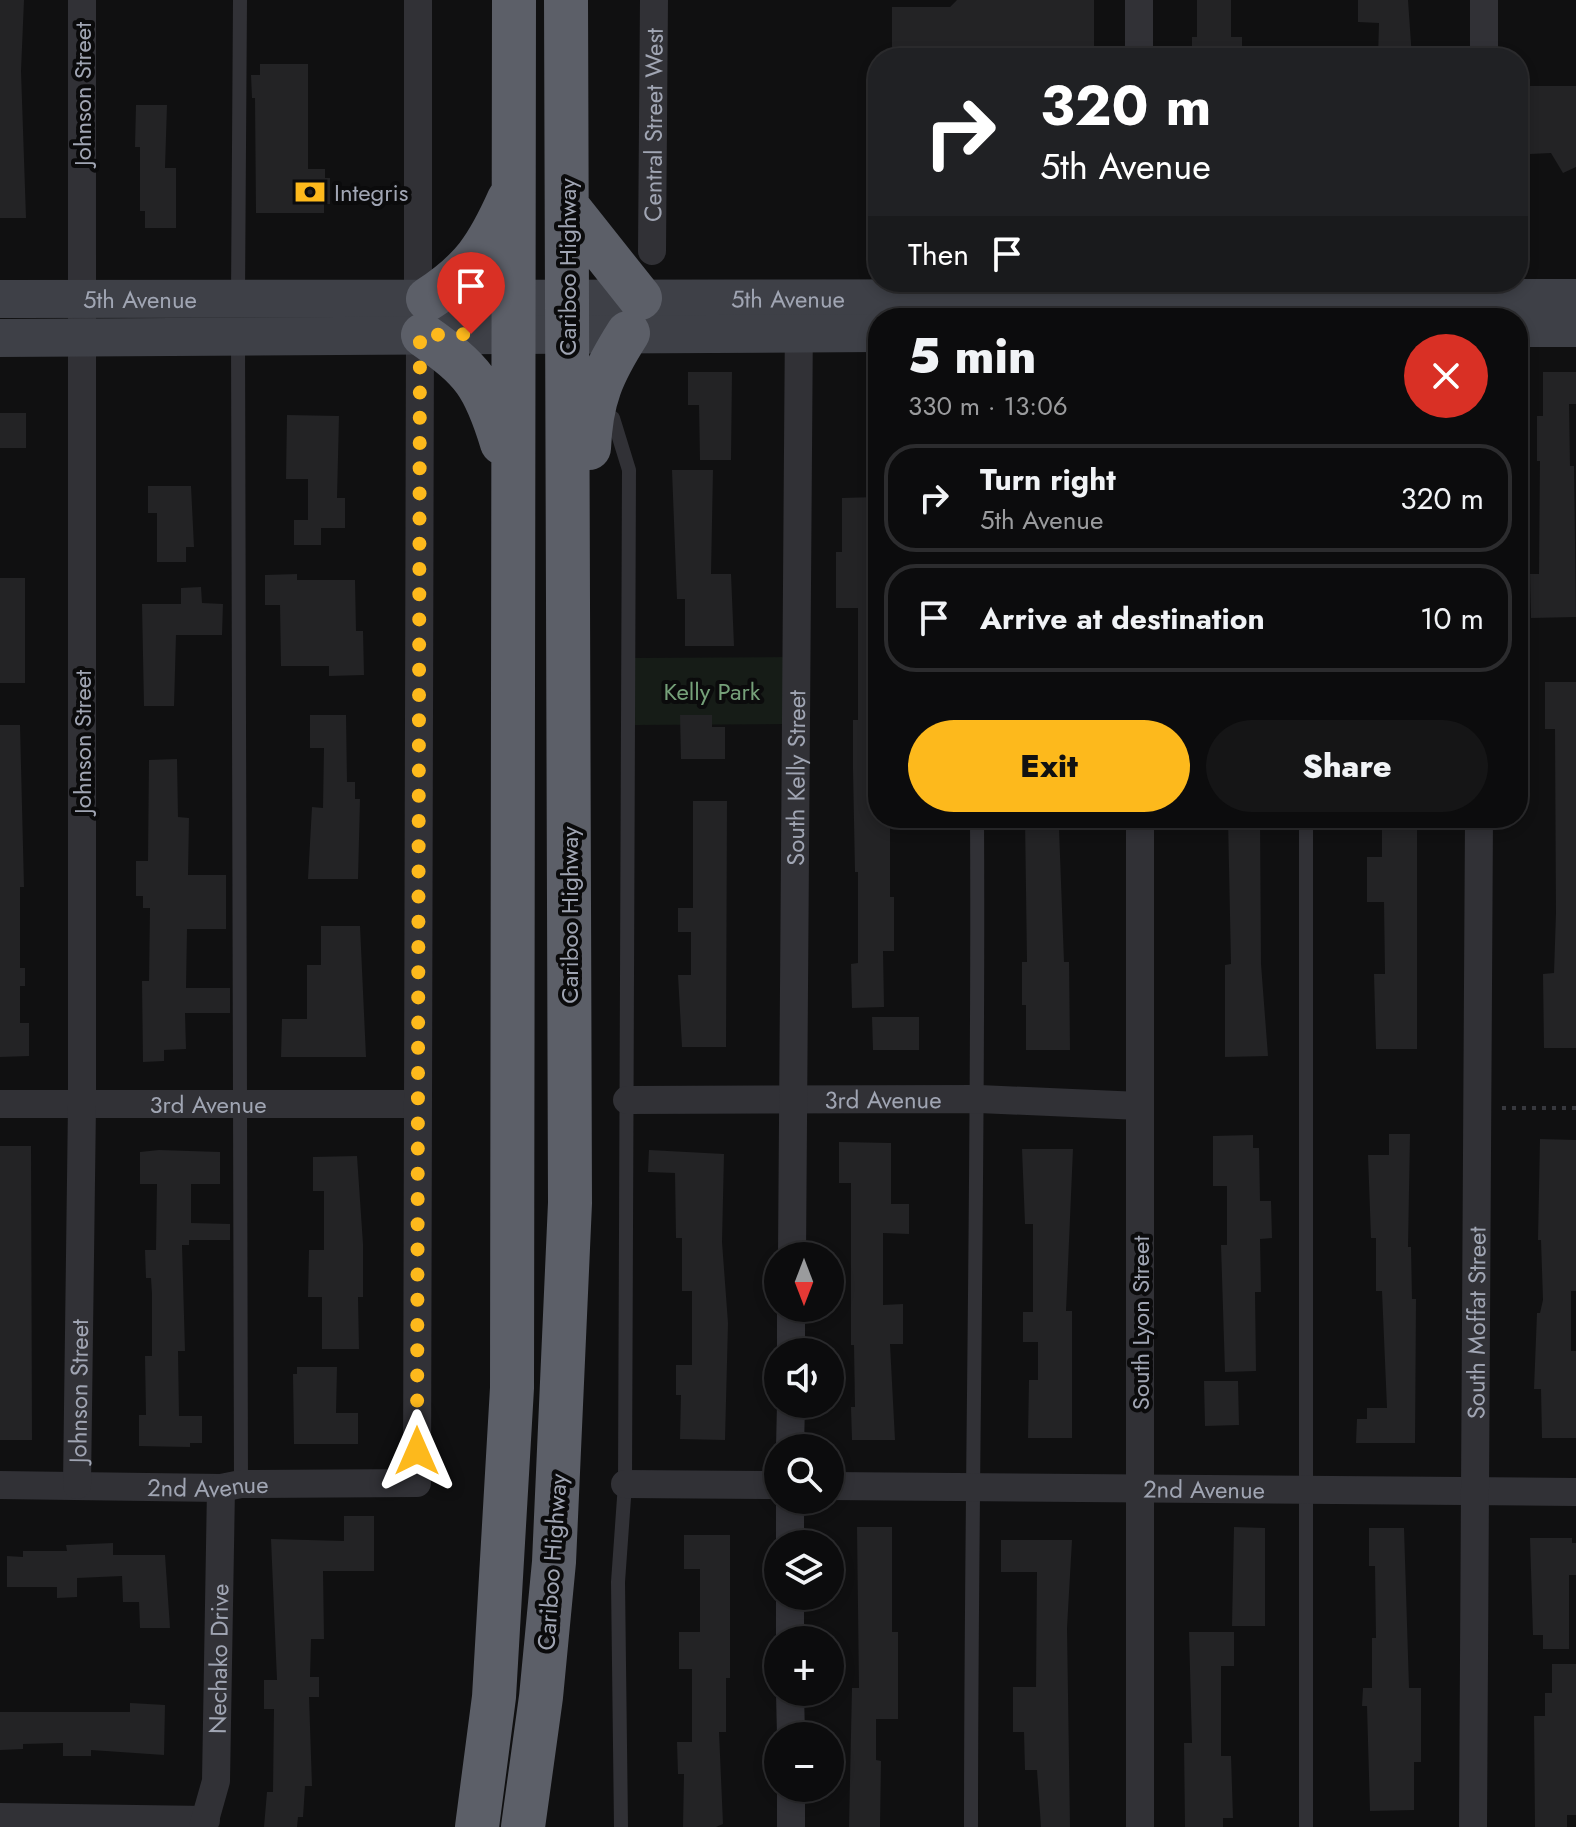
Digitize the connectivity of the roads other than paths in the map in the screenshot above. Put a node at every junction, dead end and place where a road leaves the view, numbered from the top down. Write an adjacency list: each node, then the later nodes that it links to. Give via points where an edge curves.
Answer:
1 (82, 0): 17 (street, Johnson Street)
2 (240, 0): 25 (lane)
3 (418, 0): 26 (street)
4 (514, 0): 12 (highway, Cariboo Highway)
5 (545, 0): 22 (highway)
6 (566, 0): 13 (highway, Cariboo Highway)
7 (654, 0): 14 (street, Central Street West)
8 (1139, 0): 10 (street)
9 (1484, 0): 11 (street)
10 (1139, 48)
11 (1484, 48)
12 (514, 190): 22 (highway, Cariboo Highway); 26 (highway, via 477,259)
13 (567, 206): 22 (highway, Cariboo Highway); 24 (highway)
14 (652, 251)
15 (1576, 298): 19 (main road, 5th Avenue)
16 (0, 299): 17 (main road, 5th Avenue)
17 (82, 299): 25 (main road, 5th Avenue); 30 (street, Johnson Street)
18 (1139, 299): 19 (main road, 5th Avenue); 20 (main road, 5th Avenue)
19 (1483, 299)
20 (948, 308)
21 (868, 312): 23 (main road, 5th Avenue)
22 (541, 313): 24 (main road, 5th Avenue); 26 (main road, 5th Avenue); 33 (highway, Cariboo Highway); 38 (highway, Cariboo Highway)
23 (799, 315): 24 (main road, 5th Avenue); 29 (main road, 5th Avenue); 41 (street, South Kelly Street)
24 (634, 316): 38 (highway, via 593,400 585,682)
25 (238, 317): 26 (main road, 5th Avenue); 30 (main road, 5th Avenue); 44 (lane)
26 (422, 317): 33 (highway, via 489,401); 45 (street)
27 (1528, 328): 28 (main road)
28 (1576, 328)
29 (868, 331)
30 (82, 337): 31 (main road, 5th Avenue); 43 (street, Johnson Street)
31 (0, 338)
32 (613, 418): 40 (lane, via 629,470)
33 (511, 476): 62 (highway, Cariboo Highway, via 512,1388 497,1651)
34 (977, 828): 39 (lane)
35 (1140, 828): 46 (street, South Lyon Street)
36 (1306, 828): 56 (lane)
37 (1479, 828): 57 (street, South Moffat Street)
38 (569, 830): 63 (highway, Cariboo Highway, via 570,1203 554,1562)
39 (979, 1099): 41 (street, 3rd Avenue); 46 (street, 3rd Avenue); 54 (lane)
40 (627, 1100): 41 (street, 3rd Avenue); 48 (lane)
41 (793, 1101): 47 (street, South Kelly Street)
42 (0, 1104): 43 (street, 3rd Avenue)
43 (82, 1104): 44 (street, 3rd Avenue); 50 (street, Johnson Street)
44 (243, 1104): 45 (street, 3rd Avenue); 52 (lane)
45 (418, 1104): 52 (street, 2nd Avenue, via 417,1483)
46 (1140, 1106): 55 (street, South Lyon Street)
47 (792, 1242)
48 (625, 1484): 51 (street); 64 (lane, via 618,1582)
49 (0, 1485): 50 (street, 2nd Avenue)
50 (77, 1485): 52 (street, 2nd Avenue)
51 (764, 1485)
52 (231, 1486): 61 (street, Nechako Drive, via 216,1781)
53 (844, 1486): 54 (street, 2nd Avenue)
54 (971, 1488): 55 (street, 2nd Avenue); 66 (lane)
55 (1140, 1489): 56 (street, 2nd Avenue); 67 (street, South Lyon Street)
56 (1306, 1490): 57 (street, 2nd Avenue); 68 (lane)
57 (1475, 1490): 58 (street, 2nd Avenue); 69 (street, South Moffat Street)
58 (1576, 1492)
59 (791, 1802): 65 (street)
60 (0, 1817): 61 (street)
61 (204, 1823)
62 (477, 1827)
63 (523, 1827)
64 (621, 1827)
65 (791, 1827)
66 (971, 1827)
67 (1140, 1827)
68 (1306, 1827)
69 (1473, 1827)

